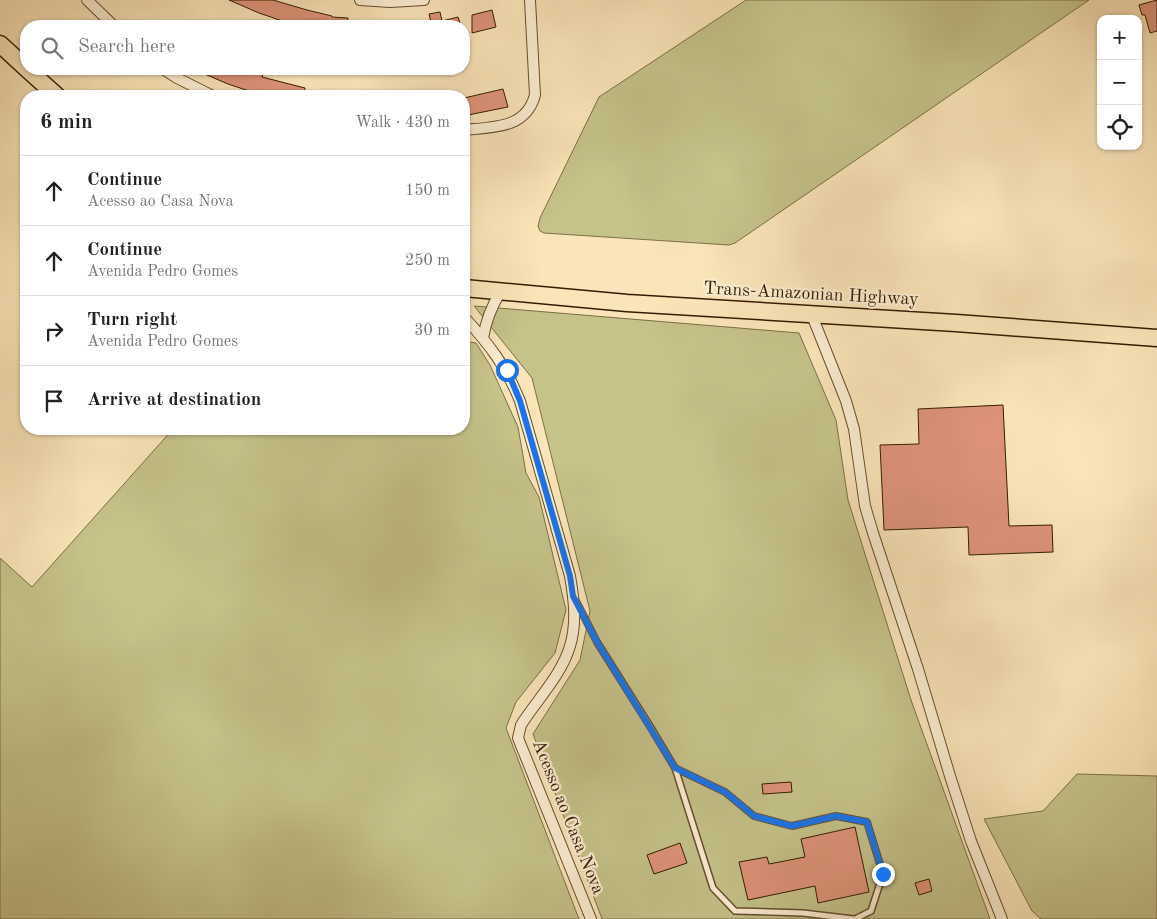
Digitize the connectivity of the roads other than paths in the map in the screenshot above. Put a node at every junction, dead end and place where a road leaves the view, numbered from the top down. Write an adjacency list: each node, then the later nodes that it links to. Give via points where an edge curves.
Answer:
1 (87, 0): 5 (street)
2 (360, 0): 3 (street)
3 (424, 0)
4 (530, 0): 12 (street, via 535,94 532,106 516,121)
5 (108, 20)
6 (0, 44): 7 (highway)
7 (20, 62)
8 (34, 75): 10 (highway)
9 (172, 75): 11 (street)
10 (51, 90)
11 (201, 90)
12 (470, 129)
13 (470, 288): 14 (highway, Trans-Amazonian Highway)
14 (501, 291): 15 (highway, Trans-Amazonian Highway, via 627,303); 17 (street, via 492,305)
15 (811, 313): 18 (highway, Trans-Amazonian Highway); 25 (street, via 846,400 872,533 971,841)
16 (470, 324): 17 (street, Acesso ao Casa Nova)
17 (483, 338): 19 (street, Acesso ao Casa Nova, via 507,370 520,401)
18 (1157, 338)
19 (573, 596): 20 (lane, via 597,642); 22 (street, Acesso ao Casa Nova, via 574,627 570,645 560,667 521,726 518,738)
20 (675, 768): 21 (lane, via 713,888 735,911); 24 (lane, via 725,792 754,816 792,826 836,816 867,822 883,874 871,911)
21 (803, 913): 23 (lane); 24 (lane)
22 (591, 919)
23 (799, 919)
24 (854, 919)
25 (1002, 919)

